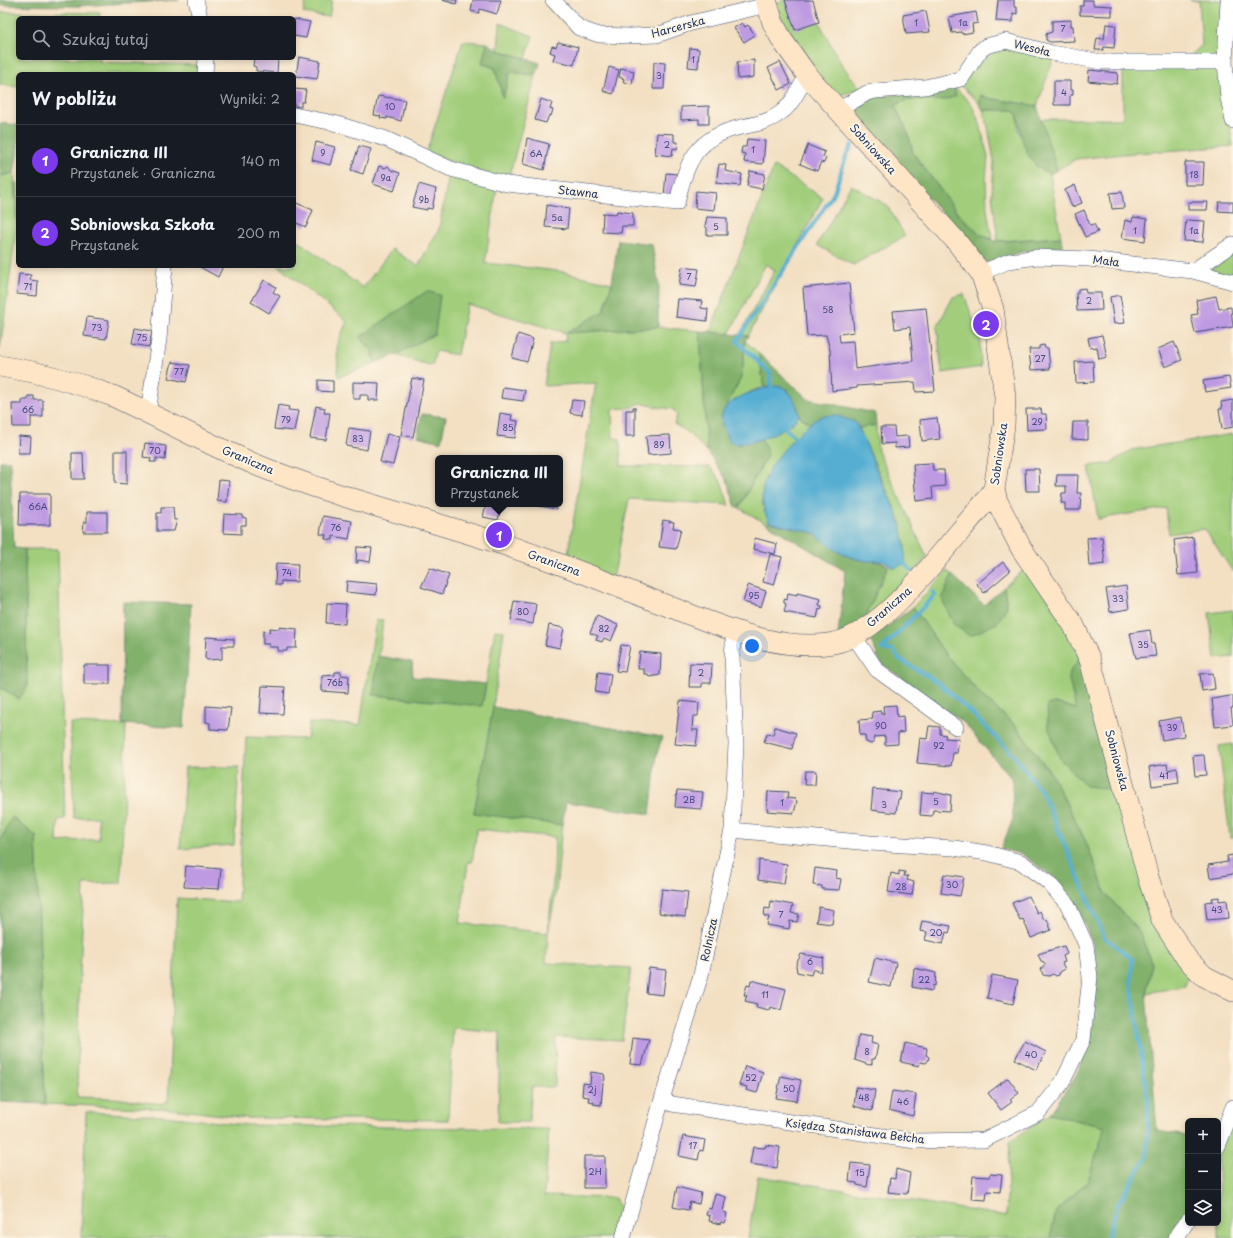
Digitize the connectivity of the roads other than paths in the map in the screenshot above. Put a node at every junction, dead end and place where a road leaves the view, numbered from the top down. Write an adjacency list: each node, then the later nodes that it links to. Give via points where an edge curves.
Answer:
1 (196, 0): 5 (street)
2 (553, 0): 4 (street, Harcerska, via 579,28 599,34 629,36 657,35)
3 (1228, 0): 6 (street)
4 (766, 2): 9 (street, Sobniowska, via 782,40)
5 (200, 16)
6 (1228, 57): 10 (street, Wesoła, via 1102,62 1006,41 986,46 980,51 961,79 925,87 867,93); 12 (street, via 1228,98)
7 (206, 60): 8 (street)
8 (206, 72)
9 (807, 75): 10 (street, Sobniowska); 11 (street, Stawna, via 785,110 768,121 724,131 704,143 690,161 676,203 507,184 451,169 386,139 334,123)
10 (838, 110): 16 (street, Sobniowska, via 956,241)
11 (296, 115)
12 (1233, 121)
13 (1233, 244): 15 (street)
14 (165, 268): 19 (street, via 159,339)
15 (1193, 271): 16 (street, Mała, via 1089,259 1037,257 1009,261); 17 (street, Mała)
16 (981, 273): 20 (street, Sobniowska, via 993,309 1005,397 1004,426)
17 (1233, 282)
18 (0, 366): 19 (street, Graniczna, via 60,378 113,396)
19 (148, 413): 21 (street, Graniczna, via 260,466 538,556)
20 (994, 489): 22 (street, Graniczna, via 921,577 879,618); 25 (street, Sobniowska, via 997,501 1021,548 1073,624 1090,660 1148,877 1162,920 1186,959 1204,976)
21 (734, 632): 22 (street, Graniczna, via 808,644 834,642); 24 (street, Rolnicza, via 732,656 736,744)
22 (853, 635): 23 (street, via 877,670)
23 (956, 727)
24 (732, 830): 26 (street, Rolnicza, via 701,975); 26 (street, Księdza Stanisława Bełcha, via 954,848 1021,862 1048,882 1068,905 1086,945 1090,977 1083,1040 1062,1083 1038,1113 984,1140 915,1141 672,1104)
25 (1233, 991)
26 (662, 1099): 30 (street, Rolnicza)
27 (1233, 1107): 28 (street)
28 (1221, 1139)
29 (1185, 1224): 31 (street)
30 (622, 1238)
31 (1176, 1238)

